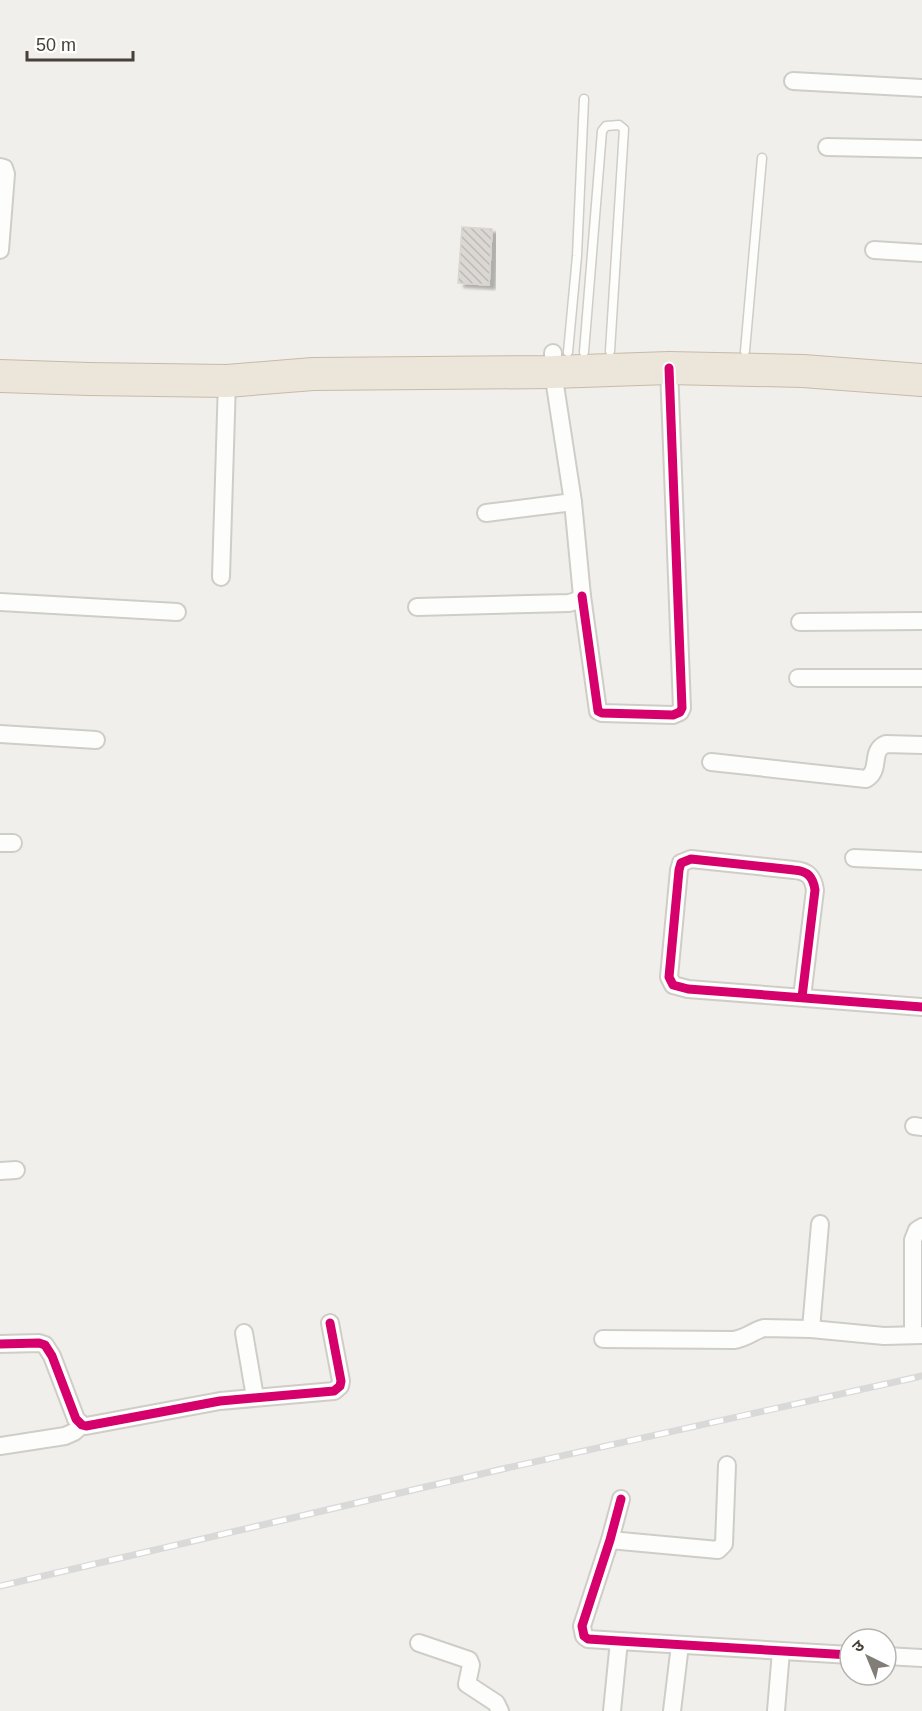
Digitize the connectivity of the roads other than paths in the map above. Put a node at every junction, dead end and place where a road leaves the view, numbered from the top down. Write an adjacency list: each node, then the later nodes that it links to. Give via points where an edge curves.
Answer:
1 (793, 81): 2 (street)
2 (922, 88)
3 (584, 99): 12 (lane)
4 (826, 147): 5 (street)
5 (922, 149)
6 (762, 158): 11 (lane)
7 (0, 166): 8 (street, via 6,174)
8 (0, 250)
9 (874, 250): 10 (street)
10 (922, 253)
11 (745, 351): 12 (highway, via 658,349); 14 (highway)
12 (574, 356): 12 (lane, via 624,129 620,124 606,126 602,131); 13 (highway, via 320,355 228,362); 15 (highway); 18 (highway); 19 (street)
13 (0, 357)
14 (922, 361)
15 (669, 368): 17 (highway, via 803,371); 22 (street, via 680,712 673,715 598,711)
16 (0, 376): 18 (highway)
17 (922, 380)
18 (227, 381): 21 (street)
19 (573, 502): 20 (street); 22 (street)
20 (486, 513)
21 (221, 577)
22 (582, 597): 24 (street, via 569,603)
23 (0, 602): 25 (street)
24 (417, 607)
25 (177, 612)
26 (922, 621): 27 (street)
27 (800, 622)
28 (798, 678): 29 (street)
29 (922, 678)
30 (0, 734): 31 (street)
31 (96, 740)
32 (922, 745): 33 (street, via 882,745 874,771 866,779)
33 (711, 762)
34 (854, 858): 35 (street)
35 (922, 861)
36 (802, 997): 36 (street, via 673,985 669,977 681,863 691,859 801,870 812,877 815,890); 37 (street)
37 (922, 1007)
38 (820, 1224): 41 (street)
39 (922, 1227): 43 (street, via 913,1240)
40 (330, 1323): 46 (street, via 340,1386 334,1391)
41 (811, 1329): 43 (street); 44 (street, via 764,1328 734,1340)
42 (244, 1333): 46 (street)
43 (918, 1335)
44 (603, 1339)
45 (0, 1344): 47 (street, via 45,1345)
46 (255, 1397): 47 (street)
47 (82, 1425): 48 (street, via 65,1436)
48 (0, 1446)
49 (728, 1465): 51 (street, via 724,1544 718,1550)
50 (621, 1499): 51 (street)
51 (609, 1540): 52 (street, via 582,1633 588,1639)
52 (620, 1641): 54 (street); 60 (street)
53 (419, 1644): 59 (street, via 469,1660 467,1684 496,1703)
54 (680, 1645): 55 (street); 61 (street)
55 (781, 1651): 56 (street); 62 (street)
56 (838, 1653)
57 (898, 1657): 58 (street)
58 (922, 1658)
59 (500, 1711)
60 (612, 1711)
61 (672, 1711)
62 (776, 1711)

